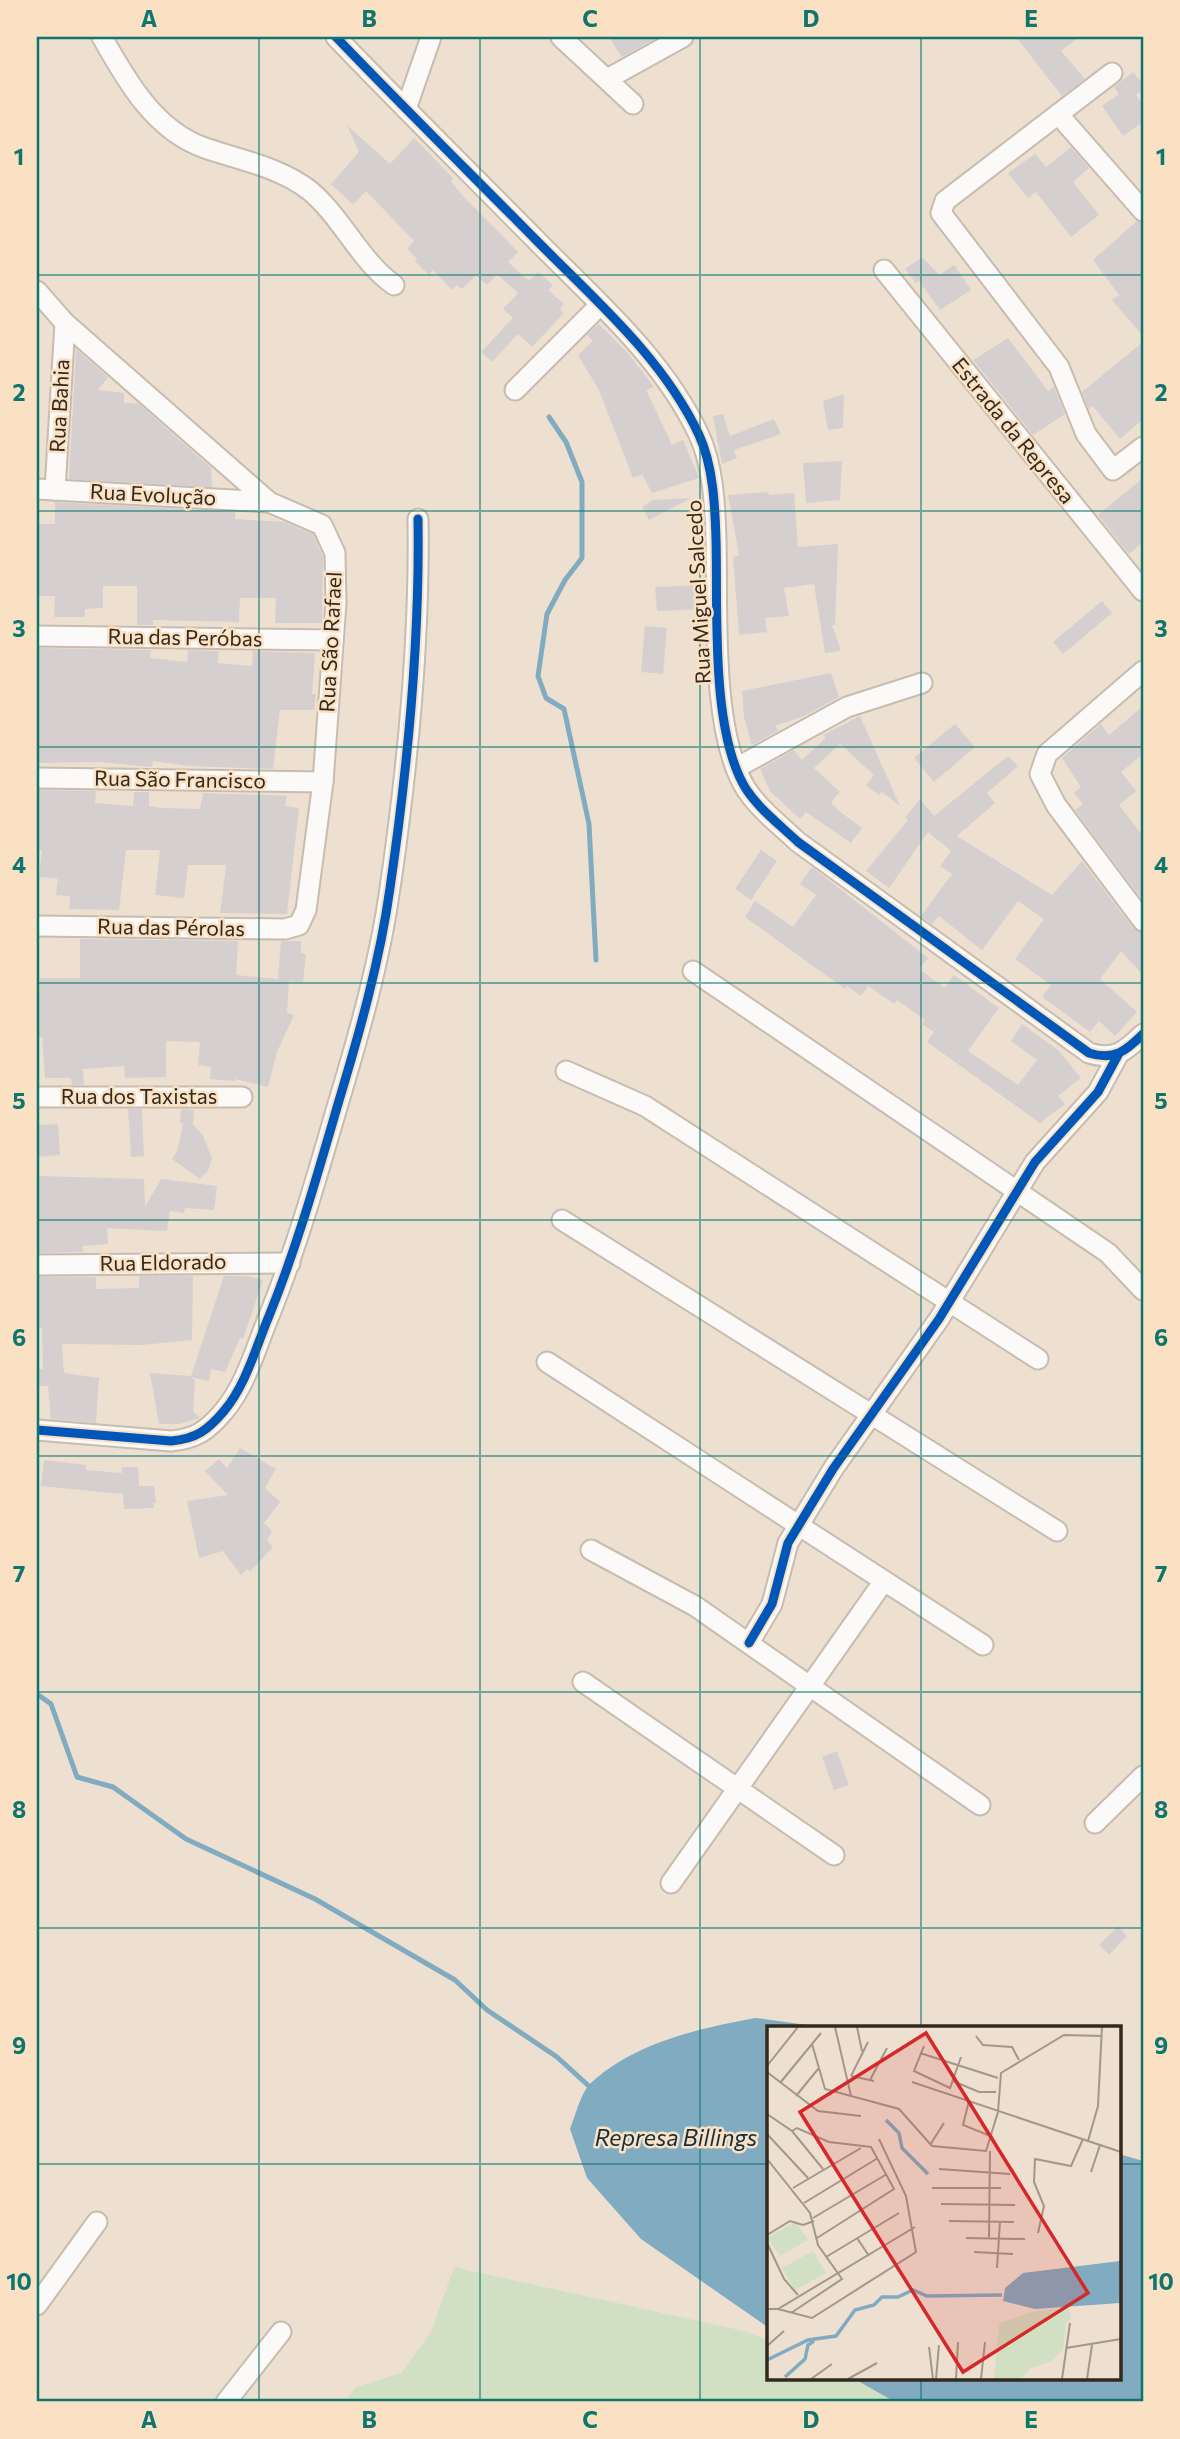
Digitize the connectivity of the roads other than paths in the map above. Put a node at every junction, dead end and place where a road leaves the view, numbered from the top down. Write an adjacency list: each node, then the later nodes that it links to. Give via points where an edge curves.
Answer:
1 (102, 37): 13 (street, via 121,71 159,120 202,147 288,176 310,191 366,261)
2 (336, 37): 9 (street, Rua Miguel Salcedo)
3 (431, 37): 9 (street)
4 (561, 37): 7 (street)
5 (683, 37): 7 (street)
6 (1112, 74): 10 (street)
7 (609, 78): 8 (street)
8 (633, 104)
9 (406, 109): 15 (street, Rua Miguel Salcedo)
10 (1058, 114): 11 (street); 18 (street, via 942,205 942,218 1059,367 1096,450 1113,470)
11 (1143, 211)
12 (884, 270): 22 (street, Estrada da Represa)
13 (394, 285)
14 (37, 291): 16 (street, Rua São Rafael)
15 (600, 305): 17 (street); 27 (street, Rua Miguel Salcedo, via 656,366 700,437 715,516 722,708)
16 (65, 323): 19 (street, Rua Bahia); 20 (street, Rua São Rafael)
17 (515, 390)
18 (1143, 447)
19 (46, 489): 20 (street, Rua Evolução)
20 (269, 502): 24 (street, Rua São Rafael, via 322,525 330,539 336,567)
21 (418, 519): 41 (street, via 414,680 390,891 338,1105)
22 (1143, 591)
23 (37, 636): 24 (street, Rua das Peróbas)
24 (333, 640): 29 (street, Rua São Rafael)
25 (1143, 671): 30 (street, via 1047,754 1040,774 1056,805)
26 (922, 683): 27 (street, via 846,706)
27 (736, 768): 35 (street, Rua Miguel Salcedo, via 767,814 798,842 1090,1053 1104,1058)
28 (37, 778): 29 (street, Rua São Francisco)
29 (323, 782): 31 (street, Rua São Rafael)
30 (1143, 921)
31 (302, 922): 32 (street, Rua das Pérolas, via 285,929)
32 (37, 926)
33 (692, 971): 39 (street)
34 (1143, 1034): 35 (street)
35 (1118, 1055): 39 (street, via 1098,1092 1035,1162)
36 (566, 1071): 44 (street, via 645,1106)
37 (37, 1097): 38 (street, Rua dos Taxistas)
38 (242, 1097)
39 (1017, 1191): 43 (street, via 1108,1253); 44 (street)
40 (562, 1220): 47 (street)
41 (290, 1263): 42 (street, Rua Eldorado); 48 (street, via 242,1382 207,1430 192,1439 172,1441)
42 (37, 1265)
43 (1143, 1290)
44 (950, 1302): 45 (street); 47 (street)
45 (1038, 1359)
46 (547, 1362): 49 (street)
47 (872, 1415): 49 (street); 50 (street)
48 (37, 1430)
49 (799, 1526): 52 (street); 53 (street, via 788,1543 772,1604)
50 (1058, 1531)
51 (591, 1550): 53 (street, via 695,1606)
52 (884, 1581): 54 (street); 56 (street)
53 (749, 1643): 56 (street)
54 (983, 1645)
55 (583, 1682): 58 (street)
56 (811, 1686): 58 (street); 59 (street)
57 (1143, 1776): 60 (street)
58 (738, 1789): 61 (street); 62 (street)
59 (980, 1805)
60 (1094, 1823)
61 (834, 1855)
62 (671, 1883)
63 (97, 2222): 64 (street)
64 (37, 2305)
65 (281, 2332): 66 (street)
66 (226, 2402)

